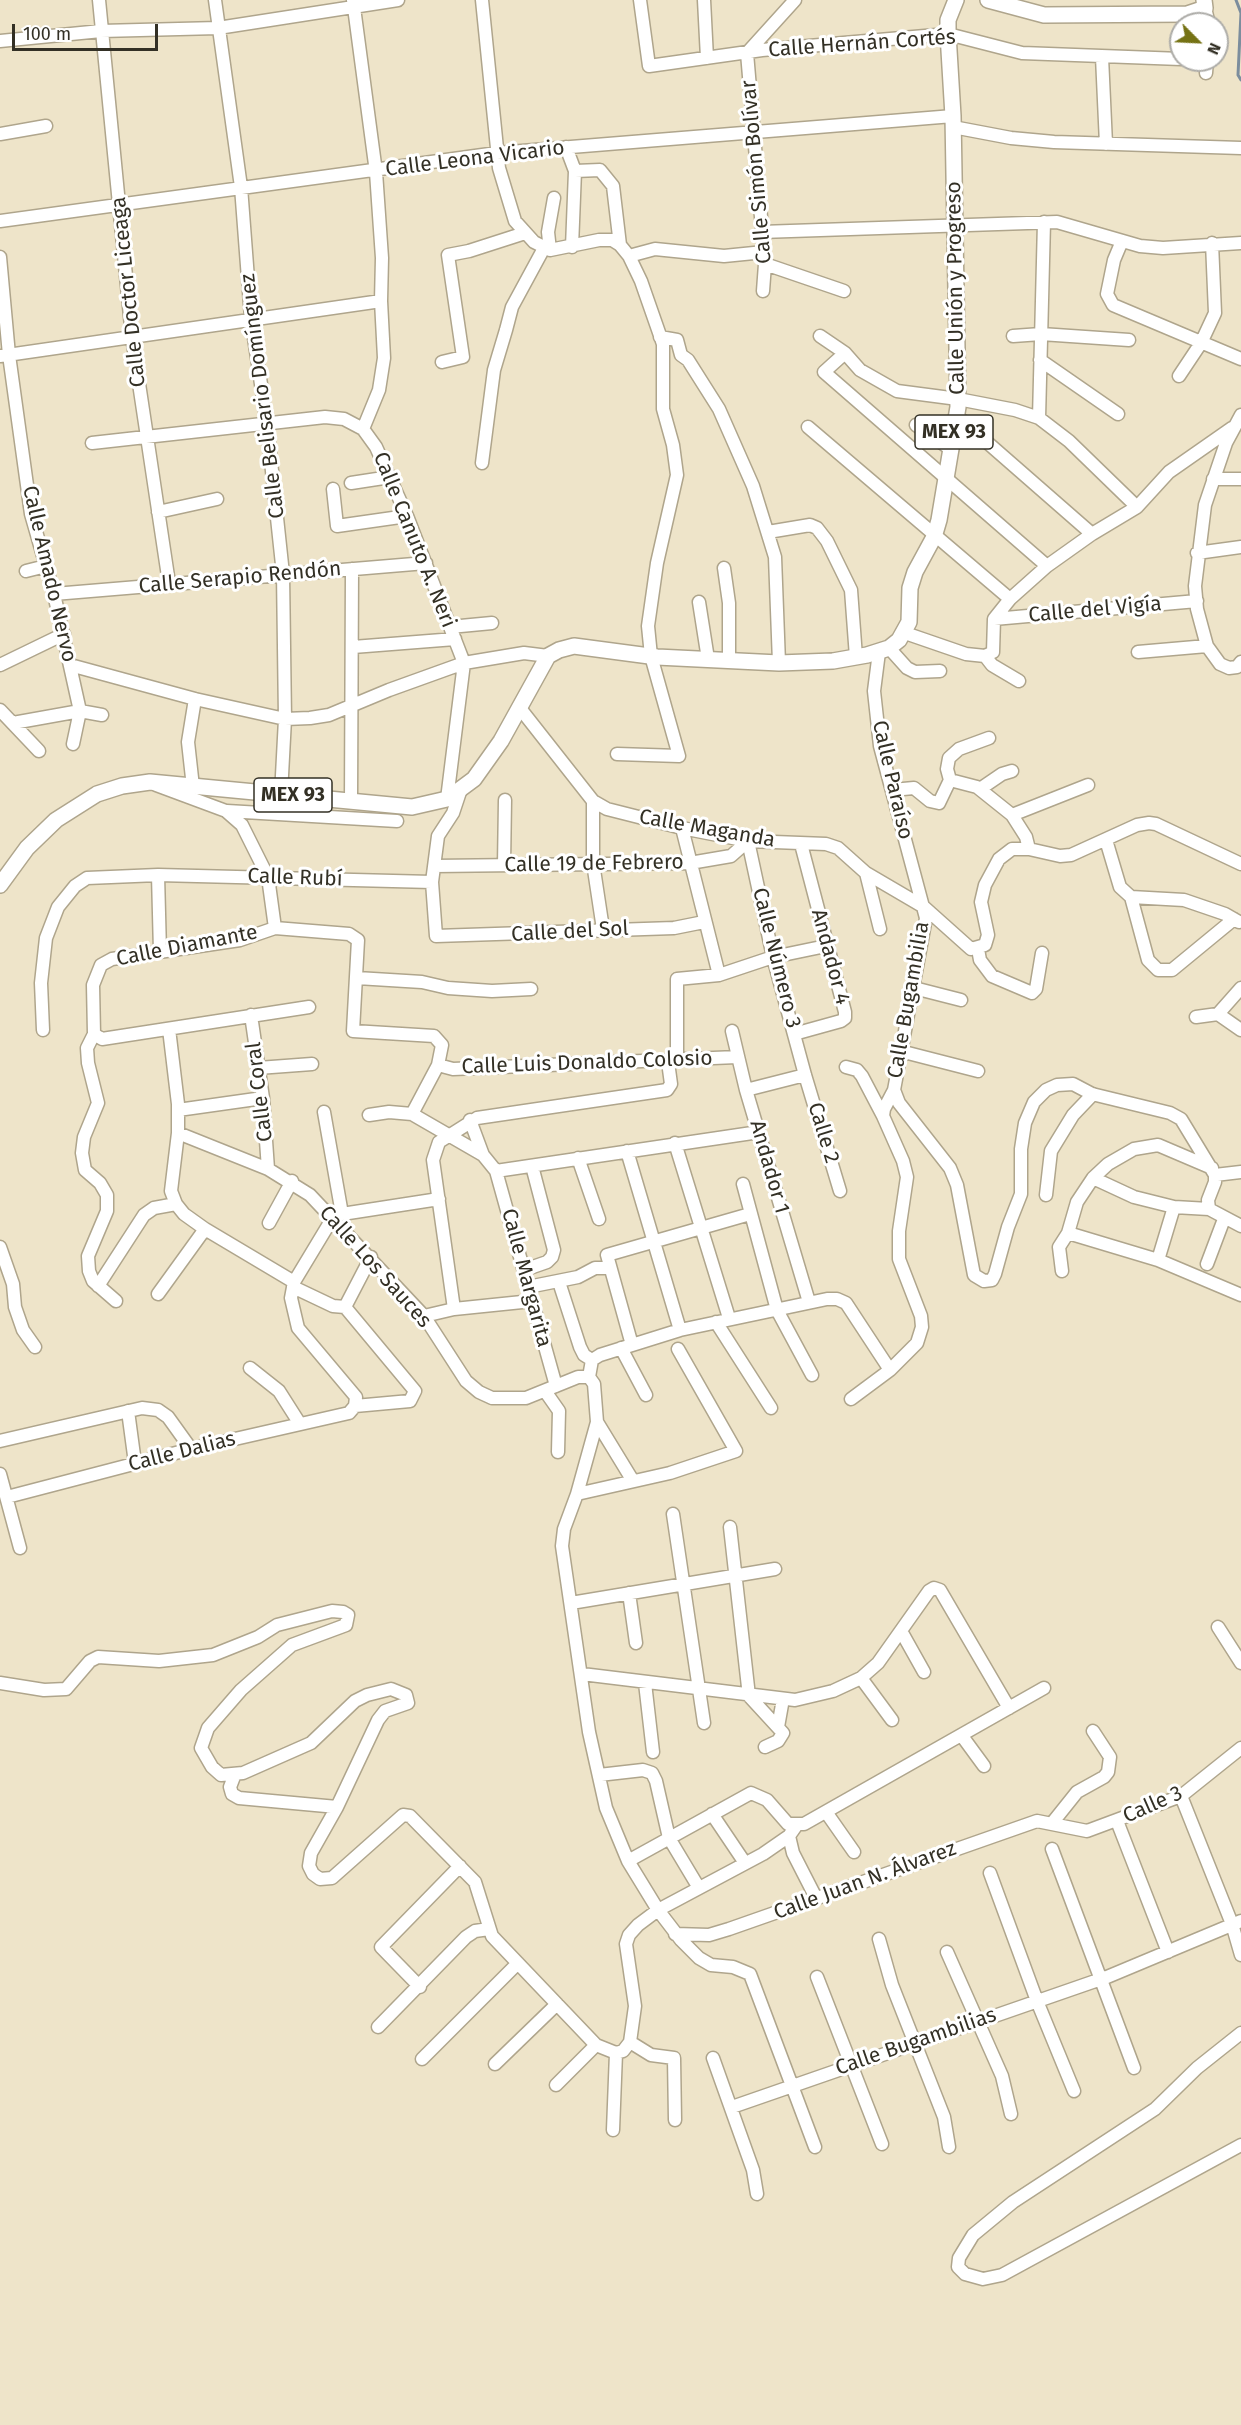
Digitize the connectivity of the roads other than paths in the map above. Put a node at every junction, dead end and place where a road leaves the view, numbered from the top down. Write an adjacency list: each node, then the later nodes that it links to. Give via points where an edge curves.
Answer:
1 (99, 0): 13 (street, Calle Doctor Liceaga)
2 (215, 0): 12 (street, Calle Belisario Domínguez)
3 (398, 0): 10 (street)
4 (482, 0): 27 (street)
5 (640, 0): 18 (street, Calle Hernán Cortés, via 649,66)
6 (704, 0): 18 (street)
7 (795, 0): 16 (street, Calle Simón Bolívar)
8 (956, 0): 14 (main road, Calle Unión y Progreso / MEX 93, via 948,20)
9 (988, 0): 11 (main road, via 1044,15 1187,14)
10 (353, 3): 12 (street, via 281,20); 29 (street, Calle Canuto A. Neri)
11 (1204, 4)
12 (218, 28): 13 (street); 30 (street, Calle Belisario Domínguez)
13 (101, 31): 15 (street); 32 (street, Calle Doctor Liceaga)
14 (948, 34): 16 (street, Calle Hernán Cortés); 17 (street, Calle Hernán Cortés, via 1022,53); 20 (main road, Calle Unión y Progreso / MEX 93)
15 (0, 41)
16 (747, 52): 18 (street, Calle Hernán Cortés); 22 (street, Calle Simón Bolívar)
17 (1102, 57): 19 (street, Calle Hernán Cortés); 24 (street)
18 (707, 58)
19 (1169, 59)
20 (953, 121): 22 (street, Calle Leona Vicario); 24 (street, Calle Leona Vicario, via 1011,138); 35 (main road, Calle Unión y Progreso / MEX 93)
21 (46, 126): 23 (street)
22 (753, 132): 25 (street, Calle Leona Vicario); 36 (street, Calle Simón Bolívar)
23 (0, 134)
24 (1106, 144): 26 (street, Calle Leona Vicario)
25 (566, 147): 27 (street, Calle Leona Vicario); 28 (street)
26 (1241, 148)
27 (498, 153): 29 (street, Calle Leona Vicario); 37 (street, via 515,221)
28 (575, 171): 41 (street, via 600,170 613,186); 42 (street)
29 (376, 172): 30 (street, Calle Leona Vicario); 49 (street, Calle Canuto A. Neri)
30 (242, 187): 32 (street, Calle Leona Vicario); 50 (street, Calle Belisario Domínguez)
31 (554, 198): 43 (street)
32 (119, 204): 33 (street, Calle Leona Vicario); 55 (street, Calle Doctor Liceaga)
33 (0, 221)
34 (1044, 222): 35 (street); 38 (street, via 1080,227); 51 (street)
35 (955, 224): 36 (street); 64 (main road, Calle Unión y Progreso / MEX 93)
36 (761, 232): 46 (street, Calle Simón Bolívar)
37 (525, 233): 43 (street); 62 (street, via 448,255 463,357)
38 (1122, 242): 39 (street, via 1163,248); 57 (street, via 1114,260 1109,299 1113,305)
39 (1212, 243): 40 (street); 57 (street, via 1215,313)
40 (1241, 243)
41 (620, 245): 42 (street, via 612,240 599,240); 44 (street)
42 (572, 247): 43 (street)
43 (547, 249): 77 (street, via 512,307 489,400)
44 (629, 256): 46 (street, via 655,249); 52 (street)
45 (0, 257): 59 (street, Calle Amado Nervo)
46 (765, 258): 47 (street, Calle Simón Bolívar); 48 (street)
47 (763, 291)
48 (844, 291)
49 (381, 301): 50 (street); 73 (street, Calle Canuto A. Neri, via 384,358 379,390)
50 (251, 318): 55 (street); 69 (street, Calle Belisario Domínguez)
51 (1041, 334): 54 (street); 56 (street); 61 (street)
52 (660, 336): 88 (street, via 677,340 681,355 719,409); 117 (street, via 665,360 663,410 674,445 677,475 649,616)
53 (820, 336): 58 (street)
54 (1013, 336)
55 (132, 337): 59 (street); 74 (street, Calle Doctor Liceaga)
56 (1129, 340)
57 (1201, 343): 60 (street); 63 (street)
58 (845, 353): 64 (street, via 860,370 897,392); 79 (street, via 824,372)
59 (5, 356): 94 (street, Calle Amado Nervo, via 31,514)
60 (1241, 359)
61 (1040, 360): 65 (street); 68 (street)
62 (442, 362)
63 (1179, 376)
64 (958, 399): 67 (main road, Calle Unión y Progreso / MEX 93); 68 (street)
65 (1118, 414)
66 (1241, 415): 72 (street)
67 (957, 416): 76 (main road, Calle Unión y Progreso / MEX 93); 89 (street)
68 (1039, 418): 85 (street, via 1069,441)
69 (267, 424): 73 (street, via 325,417 344,419); 74 (street); 99 (street, Calle Belisario Domínguez)
70 (916, 425): 76 (street)
71 (808, 427): 90 (street)
72 (1232, 428): 80 (street); 85 (street, via 1168,472)
73 (363, 429): 78 (street, Calle Canuto A. Neri)
74 (146, 435): 75 (street); 86 (street, Calle Doctor Liceaga)
75 (92, 443)
76 (952, 450): 79 (main road, Calle Unión y Progreso / MEX 93)
77 (482, 463)
78 (390, 477): 82 (street); 87 (street, Calle Canuto A. Neri)
79 (947, 478): 90 (main road, Calle Unión y Progreso / MEX 93); 95 (street)
80 (1214, 479): 81 (street); 92 (street)
81 (1241, 479)
82 (351, 483)
83 (333, 489): 87 (street, via 337,526)
84 (217, 499): 86 (street)
85 (1137, 507): 89 (street)
86 (158, 512): 100 (street, Calle Doctor Liceaga)
87 (407, 516): 93 (street, Calle Canuto A. Neri)
88 (768, 532): 118 (street, via 810,525 827,541 851,590); 123 (street, via 775,557)
89 (1092, 534): 95 (street)
90 (934, 537): 102 (street); 108 (main road, Calle Unión y Progreso / MEX 93, via 910,588)
91 (1241, 547): 92 (street)
92 (1197, 553): 103 (street)
93 (426, 562): 96 (street, Calle Serapio Rendón); 107 (street, Calle Canuto A. Neri)
94 (46, 566): 98 (street); 101 (street, Calle Amado Nervo)
95 (1047, 566): 102 (street)
96 (352, 568): 99 (street, Calle Serapio Rendón); 112 (street)
97 (724, 568): 120 (street)
98 (26, 571)
99 (283, 574): 100 (street, Calle Serapio Rendón); 134 (street, Calle Belisario Domínguez)
100 (169, 583): 101 (street, Calle Serapio Rendón)
101 (54, 594): 109 (street, Calle Amado Nervo)
102 (1010, 599): 105 (street)
103 (1197, 601): 105 (street, Calle del Vigía); 111 (street)
104 (699, 602): 119 (street)
105 (994, 619): 115 (street)
106 (492, 622): 107 (street)
107 (450, 627): 110 (street, Calle Canuto A. Neri)
108 (905, 633): 113 (main road); 115 (street, via 966,654)
109 (64, 634): 124 (street); 125 (street, Calle Amado Nervo)
110 (455, 639): 112 (street); 122 (street, Calle Canuto A. Neri)
111 (1207, 646): 114 (street); 121 (street, via 1220,664 1229,668)
112 (353, 647): 129 (street)
113 (884, 650): 118 (main road); 126 (street, via 915,672); 147 (street, Calle Paraíso, via 874,691 880,746)
114 (1138, 652)
115 (989, 654): 127 (street, via 992,665)
116 (548, 656): 117 (main road, via 574,646); 122 (street, via 524,654); 130 (main road, MEX 93)
117 (651, 656): 119 (main road); 139 (street, via 679,756)
118 (856, 657): 123 (main road)
119 (708, 659): 120 (main road)
120 (729, 660): 123 (main road)
121 (1241, 662)
122 (464, 663): 129 (street); 149 (street, Calle Canuto A. Neri)
123 (779, 663)
124 (0, 665)
125 (70, 665): 128 (street); 132 (street, Calle Amado Nervo)
126 (940, 671)
127 (1019, 681)
128 (195, 699): 134 (street); 144 (street, via 188,742)
129 (352, 706): 134 (street, via 329,715); 151 (street)
130 (519, 707): 145 (main road, MEX 93, via 501,741 474,779); 152 (street, Calle Maganda)
131 (0, 710): 135 (street)
132 (80, 711): 133 (street); 135 (street); 137 (street)
133 (102, 715)
134 (285, 719): 148 (street, Calle Belisario Domínguez)
135 (13, 723): 138 (street)
136 (989, 738): 141 (street, via 949,758)
137 (73, 744)
138 (39, 751)
139 (617, 754)
140 (1012, 771): 146 (street)
141 (950, 780): 146 (street); 147 (street, via 939,803 914,788)
142 (150, 782): 144 (main road, MEX 93); 153 (street, Calle Diamante); 170 (main road, MEX 93, via 97,794 56,820 27,848)
143 (1088, 785): 154 (street)
144 (193, 787): 148 (main road, MEX 93)
145 (461, 789): 149 (main road, MEX 93); 165 (street, via 453,813 438,836)
146 (980, 789): 154 (street)
147 (892, 790): 172 (street, Calle Paraíso)
148 (281, 794): 151 (main road, MEX 93)
149 (447, 799): 151 (main road, MEX 93, via 412,807)
150 (506, 800): 163 (street)
151 (351, 801)
152 (593, 801): 156 (street, Calle Maganda, via 607,809); 161 (street)
153 (226, 812): 155 (street); 168 (street, Calle Diamante, via 242,825)
154 (1012, 816): 160 (street)
155 (397, 821)
156 (682, 828): 158 (street, Calle Maganda); 162 (street)
157 (1106, 840): 160 (street, via 1071,855); 164 (street, via 1137,825 1156,824); 171 (street, via 1120,887)
158 (748, 841): 159 (street, Calle Maganda); 162 (street, Calle 19 de Febrero, via 731,856); 182 (street, Calle Número 3)
159 (801, 844): 166 (street, Calle Maganda, via 838,848); 178 (street, Andador 4)
160 (1029, 849): 179 (street, via 1005,853 992,871 981,903 988,934 985,945)
161 (593, 862): 162 (street, Calle 19 de Febrero); 163 (street, Calle 19 de Febrero); 176 (street)
162 (690, 863): 173 (street)
163 (504, 864): 165 (street, Calle 19 de Febrero)
164 (1241, 864)
165 (434, 866): 169 (street)
166 (866, 873): 172 (street, Calle Maganda); 177 (street)
167 (158, 875): 168 (street, Calle Rubí); 180 (street); 194 (street, Calle Rubí, via 87,878 58,907 42,959)
168 (268, 877): 169 (street, Calle Rubí); 175 (street, Calle Diamante)
169 (432, 882): 176 (street, Calle del Sol, via 436,936)
170 (0, 885)
171 (1131, 897): 174 (street, via 1184,900); 174 (street, via 1148,960 1158,970 1172,970)
172 (924, 907): 179 (street, Calle Maganda, via 962,942); 185 (street, Calle Bugambilia, via 925,933)
173 (704, 922): 176 (street, Calle del Sol, via 674,928); 183 (street)
174 (1237, 922)
175 (275, 928): 180 (street, Calle Diamante, via 240,940); 184 (street, via 355,936)
176 (603, 929)
177 (880, 929)
178 (826, 946): 182 (street); 198 (street, Andador 4, via 845,1018)
179 (978, 949): 181 (street, via 980,960 992,976 1032,993)
180 (160, 952): 197 (street, Calle Diamante, via 101,964 93,985)
181 (1042, 953)
182 (773, 957): 183 (street); 198 (street, Calle Número 3)
183 (718, 975): 201 (street, via 677,979)
184 (357, 978): 187 (street, via 422,981 474,990); 203 (street, via 353,1031 434,1036 442,1046)
185 (914, 988): 188 (street); 199 (street, Calle Bugambilia)
186 (1241, 988): 190 (street)
187 (531, 989)
188 (961, 1000)
189 (309, 1007): 191 (street)
190 (1218, 1014): 192 (street); 195 (street)
191 (250, 1015): 193 (street); 205 (street, Calle Coral)
192 (1196, 1017)
193 (169, 1029): 197 (street, via 102,1039); 212 (street)
194 (43, 1030)
195 (1241, 1030)
196 (732, 1031): 200 (street, Andador 1)
197 (94, 1034): 258 (street, via 87,1048 98,1103 84,1137 82,1154 85,1170 107,1195 107,1211 88,1256 89,1271)
198 (794, 1034): 207 (street, Calle Número 3)
199 (900, 1051): 206 (street); 209 (street, Calle Bugambilia)
200 (737, 1057): 201 (street, Calle Luis Donaldo Colosio); 208 (street, Andador 1)
201 (673, 1061): 203 (street, Calle Luis Donaldo Colosio, via 453,1070); 217 (street, via 667,1090)
202 (312, 1064): 205 (street)
203 (438, 1065): 214 (street)
204 (846, 1067): 216 (street, via 862,1076)
205 (258, 1068): 211 (street, Calle Coral)
206 (978, 1071)
207 (805, 1075): 208 (street); 233 (street, Calle 2)
208 (746, 1090): 218 (street, Andador 1)
209 (894, 1090): 210 (street, Calle Bugambilia, via 899,1103 950,1168 957,1185 974,1275 984,1281 992,1280 995,1274 1020,1194 1025,1123 1035,1102 1057,1085 1073,1084); 216 (street)
210 (1093, 1094): 228 (street, via 1156,1108 1180,1119); 234 (street, via 1073,1115 1051,1151)
211 (262, 1098): 212 (street); 226 (street, Calle Coral)
212 (178, 1110): 219 (street)
213 (324, 1112): 240 (street)
214 (412, 1114): 215 (street); 220 (street)
215 (369, 1115)
216 (883, 1116): 277 (street, via 907,1177 899,1259 921,1316 917,1343)
217 (470, 1120): 220 (street); 223 (street)
218 (759, 1132): 221 (street); 264 (street, Andador 1)
219 (178, 1133): 226 (street, Calle Los Sauces); 236 (street, via 171,1191)
220 (449, 1137): 223 (street); 235 (street, via 434,1150)
221 (675, 1143): 222 (street); 245 (street)
222 (627, 1151): 224 (street); 248 (street)
223 (483, 1155): 227 (street)
224 (578, 1158): 225 (street); 241 (street)
225 (532, 1166): 227 (street); 254 (street, via 554,1250 547,1262)
226 (268, 1169): 231 (street, Calle Los Sauces)
227 (496, 1171): 254 (street, Calle Margarita)
228 (1214, 1171): 229 (street); 230 (street, via 1158,1144 1150,1144 1117,1159); 238 (street)
229 (1241, 1172)
230 (1093, 1178): 237 (street, via 1134,1197); 247 (street, via 1077,1202)
231 (292, 1181): 240 (street, Calle Los Sauces); 243 (street)
232 (743, 1184): 239 (street)
233 (840, 1191)
234 (1046, 1195)
235 (439, 1200): 240 (street); 266 (street)
236 (176, 1204): 246 (street); 258 (street, via 154,1208 144,1215)
237 (1174, 1207): 238 (street); 251 (street)
238 (1209, 1209): 242 (street)
239 (750, 1214): 245 (street); 267 (street)
240 (337, 1216): 250 (street, Calle Los Sauces); 257 (street)
241 (599, 1219)
242 (1224, 1219): 244 (street); 252 (street)
243 (269, 1223)
244 (1241, 1226)
245 (702, 1228): 248 (street); 269 (street)
246 (205, 1229): 257 (street); 260 (street)
247 (1068, 1233): 251 (street); 255 (street, via 1059,1247)
248 (654, 1241): 253 (street, via 607,1255); 271 (street)
249 (0, 1247): 273 (street, via 23,1330)
250 (371, 1257): 265 (street); 268 (street, Calle Los Sauces)
251 (1158, 1260): 261 (street)
252 (1207, 1264)
253 (610, 1268): 256 (street, via 595,1268); 272 (street)
254 (524, 1270): 259 (street, Calle Margarita)
255 (1062, 1271)
256 (559, 1281): 259 (street); 275 (street, via 580,1347)
257 (294, 1284): 265 (street, via 333,1306); 283 (street, via 291,1298 298,1328 356,1397)
258 (98, 1286): 262 (street)
259 (528, 1287): 263 (street, Calle Margarita)
260 (158, 1294)
261 (1241, 1295)
262 (116, 1301)
263 (532, 1301): 266 (street); 280 (street, Calle Margarita)
264 (809, 1302): 267 (street); 277 (street, via 837,1299 846,1303)
265 (345, 1307): 283 (street, Calle Dalias, via 415,1391 410,1401)
266 (454, 1309): 268 (street)
267 (777, 1310): 269 (street); 278 (street)
268 (423, 1316): 280 (street, Calle Los Sauces, via 466,1381 480,1392 492,1398 526,1398)
269 (729, 1318): 270 (street)
270 (716, 1322): 271 (street); 284 (street)
271 (680, 1330): 272 (street)
272 (626, 1346): 275 (street); 281 (street)
273 (35, 1347)
274 (678, 1349): 293 (street, via 736,1451)
275 (592, 1360): 279 (street)
276 (250, 1368): 287 (street, via 279,1391)
277 (890, 1370): 282 (street)
278 (812, 1375)
279 (589, 1377): 280 (street, Calle Los Sauces, via 578,1377); 286 (street, via 594,1384)
280 (550, 1389): 290 (street, Calle Margarita, via 559,1412)
281 (646, 1395)
282 (851, 1398)
283 (355, 1406): 287 (street, Calle Dalias, via 349,1413)
284 (771, 1408)
285 (128, 1411): 288 (street); 289 (street, via 158,1410 168,1417); 291 (street)
286 (597, 1422): 293 (street); 294 (street)
287 (300, 1424): 289 (street, Calle Dalias)
288 (0, 1441)
289 (191, 1449): 291 (street, Calle Dalias)
290 (558, 1452)
291 (135, 1463): 295 (street, Calle Dalias)
292 (0, 1474): 295 (street)
293 (633, 1481): 294 (street)
294 (577, 1494): 303 (street, via 562,1538)
295 (7, 1497): 298 (street)
296 (673, 1514): 301 (street)
297 (730, 1527): 300 (street)
298 (20, 1548)
299 (775, 1569): 300 (street)
300 (735, 1576): 301 (street); 315 (street)
301 (684, 1584): 302 (street); 314 (street)
302 (628, 1593): 303 (street); 306 (street)
303 (572, 1603): 309 (street)
304 (1218, 1627): 307 (street)
305 (901, 1631): 308 (street); 310 (street, via 878,1663); 317 (street, via 929,1591 940,1590)
306 (636, 1643)
307 (1241, 1663)
308 (924, 1672)
309 (582, 1674): 312 (street); 328 (street)
310 (861, 1678): 316 (street, via 833,1691); 318 (street)
311 (0, 1683): 327 (street, via 66,1689 98,1657 159,1661 213,1655 277,1625 332,1611 348,1615 341,1629 292,1645 242,1690 208,1728 201,1748 212,1767 221,1775)
312 (645, 1683): 314 (street); 325 (street)
313 (1044, 1688): 317 (street)
314 (698, 1690): 315 (street); 319 (street)
315 (749, 1696): 316 (street); 320 (street)
316 (783, 1699): 320 (street)
317 (1009, 1708): 322 (street)
318 (892, 1720)
319 (704, 1723)
320 (777, 1727): 323 (street, via 783,1737)
321 (1093, 1731): 334 (street, via 1110,1756 1108,1772 1077,1792)
322 (962, 1736): 326 (street); 331 (street)
323 (765, 1747)
324 (1240, 1751): 329 (street, Calle 3)
325 (653, 1752)
326 (984, 1766)
327 (235, 1774): 330 (street, via 230,1787 232,1794 239,1797); 330 (street, via 311,1743 355,1701 367,1695 391,1689 406,1695 408,1703 385,1711 378,1720)
328 (599, 1775): 336 (street, via 643,1770 652,1773); 339 (street, via 606,1808)
329 (1181, 1796): 333 (street, Calle 3); 346 (street)
330 (337, 1807): 341 (street, via 311,1853 309,1866 320,1879 332,1878 403,1815 410,1816)
331 (826, 1812): 335 (street); 338 (street)
332 (712, 1814): 335 (street, via 751,1793 762,1796); 336 (street); 340 (street)
333 (1117, 1821): 334 (street, Calle 3, via 1087,1831); 351 (street)
334 (1053, 1822): 344 (street, Calle Juan N. Álvarez, via 1025,1824)
335 (793, 1831): 340 (street); 344 (street, via 793,1853)
336 (669, 1838): 339 (street); 343 (street)
337 (1052, 1849): 355 (street)
338 (854, 1852)
339 (628, 1861): 345 (street)
340 (746, 1863): 343 (street)
341 (460, 1866): 347 (street, via 479,1889); 356 (street, via 381,1947)
342 (990, 1873): 357 (street)
343 (699, 1888): 345 (street)
344 (816, 1898): 348 (street, Calle Juan N. Álvarez, via 709,1935)
345 (658, 1910): 348 (street); 362 (street, via 638,1925 627,1944 635,2006)
346 (1237, 1922): 351 (street, Calle Bugambilias); 352 (street)
347 (489, 1929): 353 (street); 356 (street, via 466,1937)
348 (675, 1934): 371 (street, via 699,1958 750,1974)
349 (879, 1940): 363 (street)
350 (947, 1952): 359 (street)
351 (1168, 1952): 355 (street, Calle Bugambilias)
352 (1241, 1955)
353 (518, 1963): 358 (street); 367 (street)
354 (817, 1977): 369 (street)
355 (1101, 1979): 357 (street, Calle Bugambilias); 370 (street)
356 (420, 1986): 360 (street)
357 (1037, 2001): 359 (street, Calle Bugambilias); 373 (street)
358 (557, 2004): 364 (street); 368 (street)
359 (977, 2022): 363 (street, Calle Bugambilias); 375 (street, via 1002,2076)
360 (378, 2027)
361 (1241, 2033): 379 (street, via 1155,2109 1013,2202 973,2235 958,2267 965,2274 983,2279 1002,2276)
362 (630, 2042): 365 (street); 376 (street, via 651,2055 674,2058)
363 (915, 2043): 369 (street, Calle Bugambilias); 381 (street, via 944,2117)
364 (596, 2045): 365 (street); 372 (street)
365 (616, 2054): 377 (street)
366 (713, 2058): 374 (street)
367 (422, 2059)
368 (495, 2064)
369 (853, 2064): 371 (street, Calle Bugambilias); 378 (street)
370 (1134, 2068)
371 (792, 2084): 374 (street, Calle Bugambilias); 380 (street)
372 (556, 2085)
373 (1074, 2091)
374 (732, 2107): 382 (street)
375 (1011, 2114)
376 (675, 2120)
377 (613, 2130)
378 (882, 2144)
379 (1241, 2145)
380 (815, 2147)
381 (949, 2147)
382 (757, 2194)

